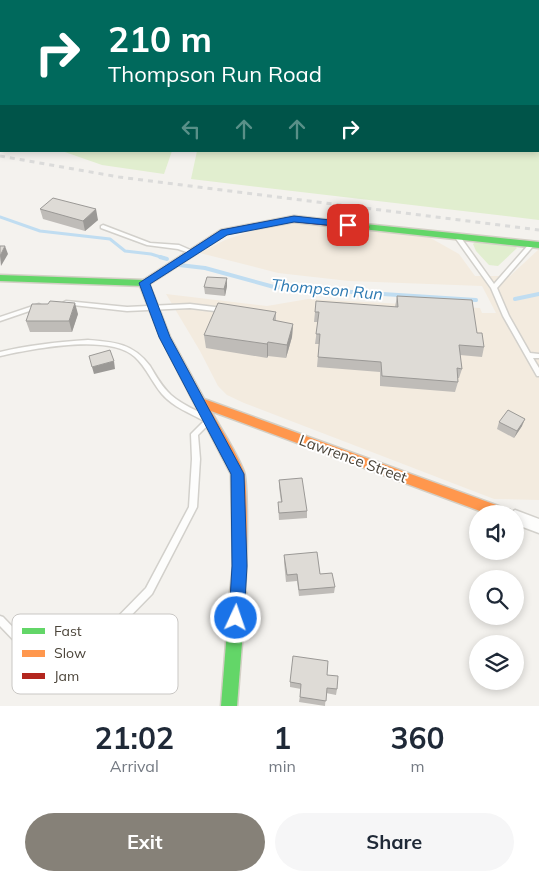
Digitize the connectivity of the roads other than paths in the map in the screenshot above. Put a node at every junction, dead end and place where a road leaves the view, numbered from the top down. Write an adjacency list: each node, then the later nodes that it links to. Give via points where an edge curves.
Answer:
1 (103, 228): 4 (lane, via 143,243 179,247)
2 (457, 236): 3 (street); 4 (street, via 294,219 224,232); 7 (lane)
3 (536, 245): 7 (lane)
4 (192, 252): 6 (street)
5 (0, 278): 6 (street)
6 (144, 283): 10 (street)
7 (494, 288): 14 (lane)
8 (61, 303): 10 (lane)
9 (46, 305): 12 (lane)
10 (154, 309): 11 (lane, via 190,306); 17 (street, via 165,337)
11 (234, 311)
12 (0, 319)
13 (0, 354): 18 (lane, via 66,343 120,345 133,352 168,396)
14 (528, 355): 15 (lane); 16 (lane)
15 (539, 356)
16 (539, 374)
17 (201, 403): 18 (street); 19 (street, Lawrence Street)
18 (209, 420): 22 (lane, via 194,434 193,507 149,591); 25 (street, via 238,474 240,566)
19 (480, 505)
20 (524, 520): 21 (street)
21 (539, 526)
22 (127, 614)
23 (0, 620): 24 (lane)
24 (12, 632)
25 (234, 670): 26 (street); 27 (street)
26 (217, 706)
27 (229, 706)

